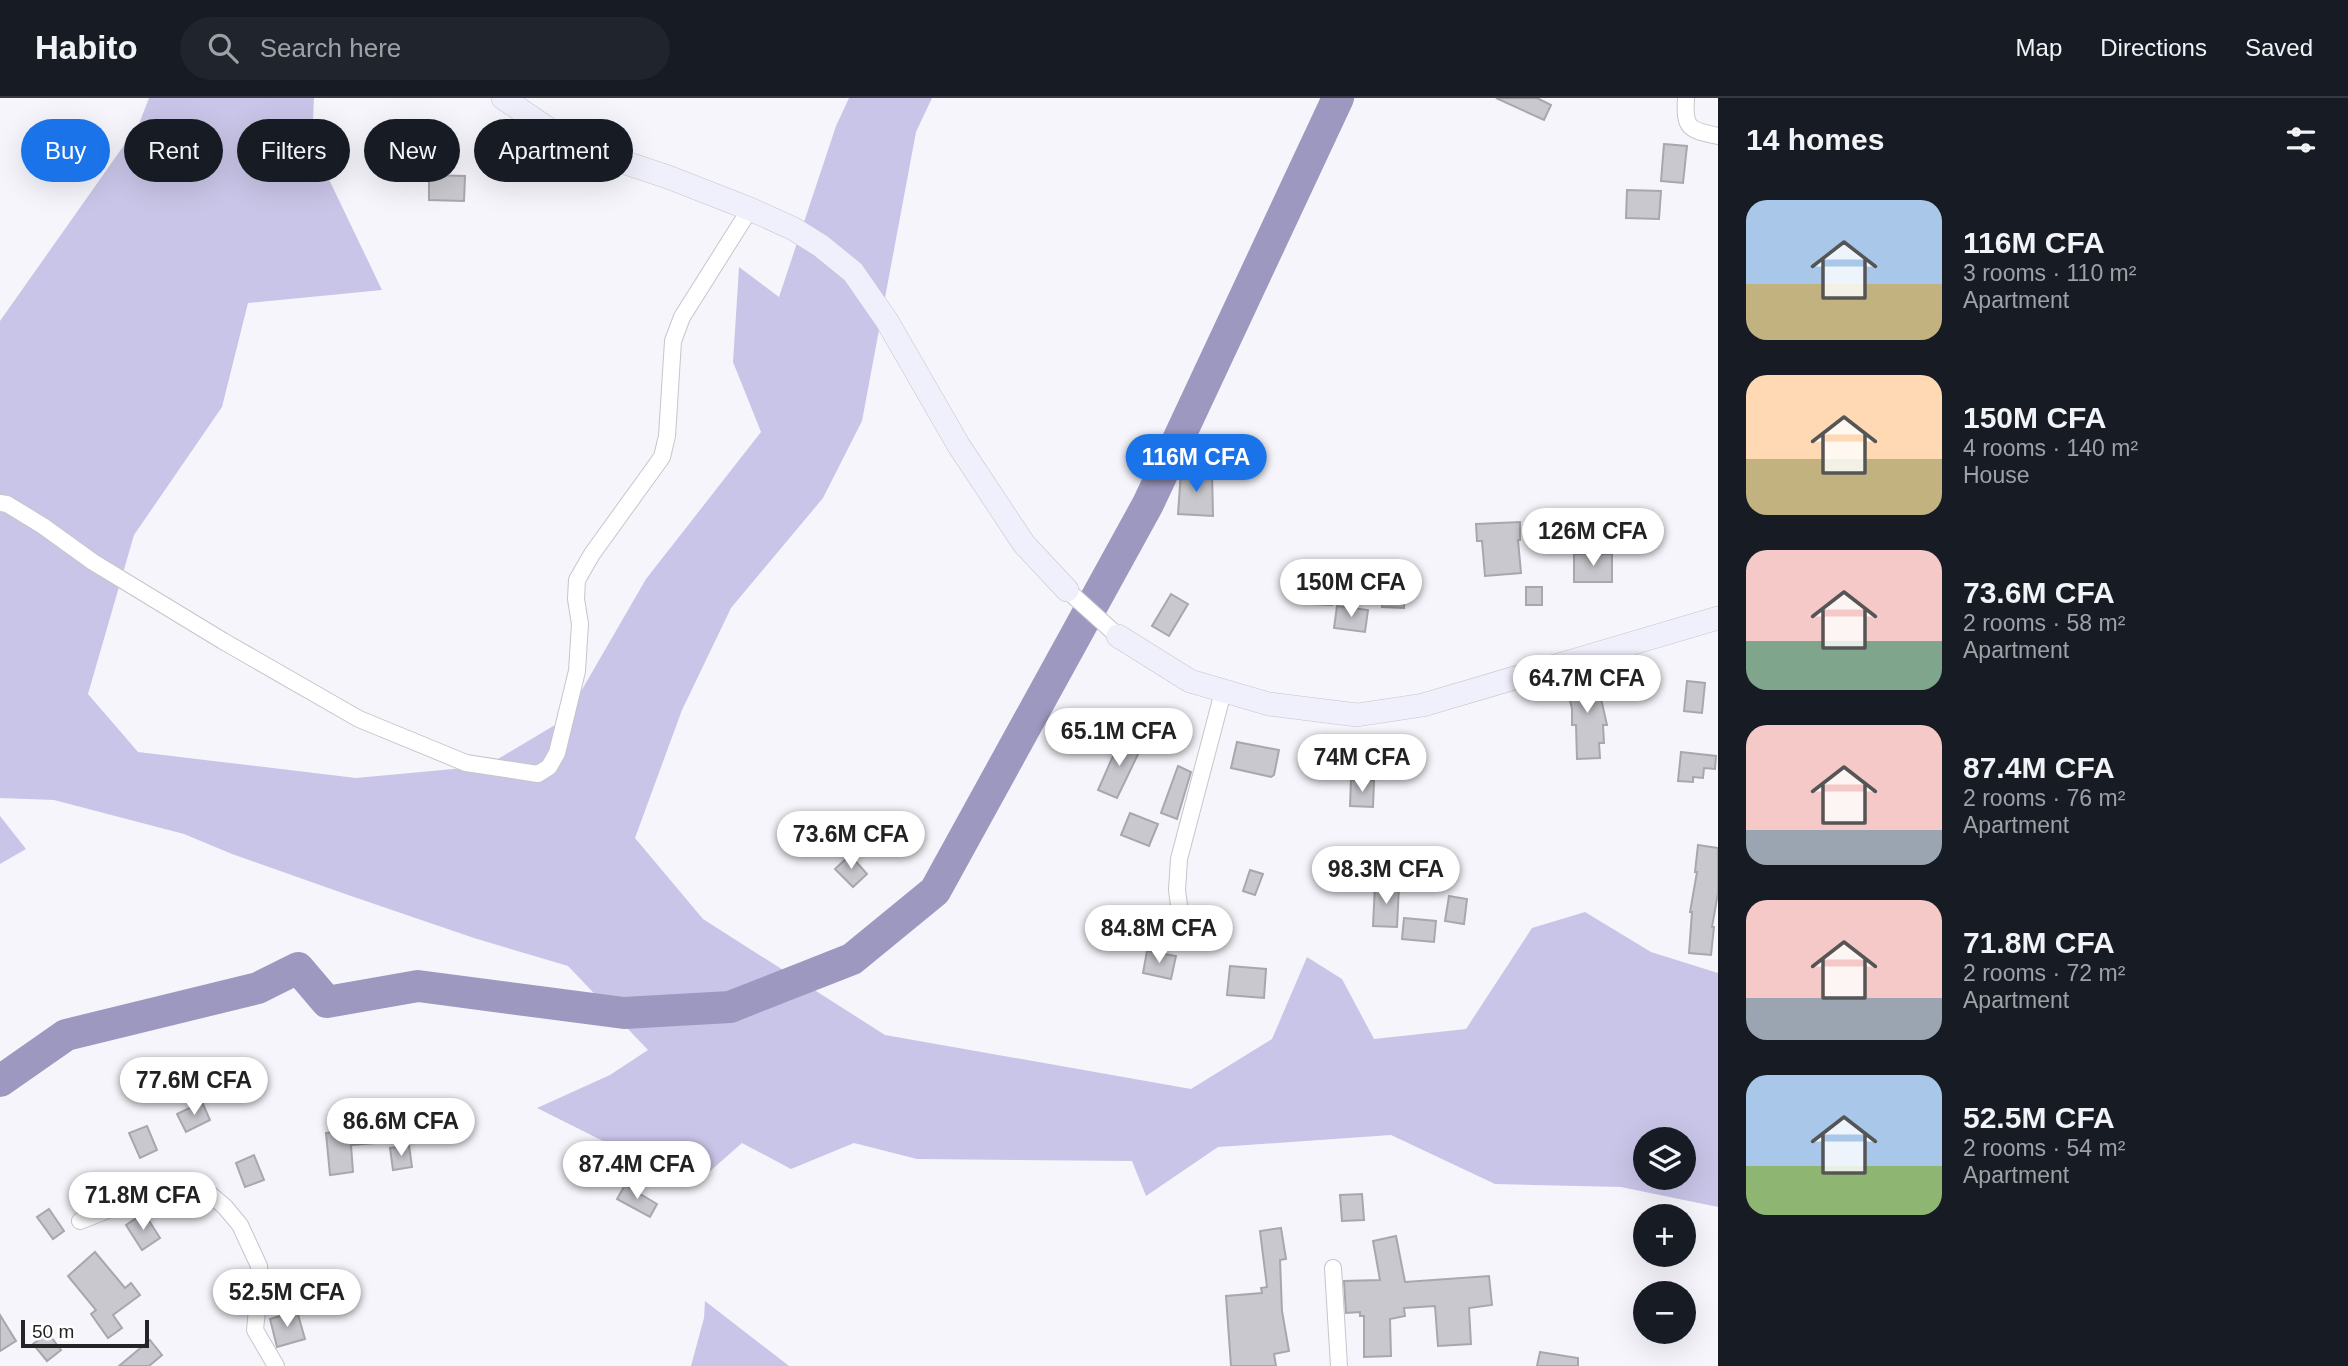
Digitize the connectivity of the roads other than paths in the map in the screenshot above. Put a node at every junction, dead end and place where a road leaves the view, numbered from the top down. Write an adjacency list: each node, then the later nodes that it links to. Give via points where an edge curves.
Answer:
1 (503, 98): 4 (street, via 584,149)
2 (1686, 98): 3 (street, via 1685,119 1690,128)
3 (1718, 136)
4 (750, 209): 5 (street, via 682,317 673,341 662,457 577,580 578,671 557,753 538,775 466,763 359,719); 6 (street, via 794,229 853,272 1024,544)
5 (0, 503)
6 (1067, 590): 8 (street)
7 (1718, 618): 9 (street, via 1423,705 1384,711 1357,715 1269,704)
8 (1118, 636): 9 (street, via 1190,681)
9 (1223, 692): 10 (street, via 1179,859)
10 (1182, 928)
11 (80, 1221): 13 (street, via 190,1185 204,1189 240,1225 259,1266 255,1331)
12 (1332, 1268): 14 (street)
13 (276, 1366)
14 (1339, 1366)

